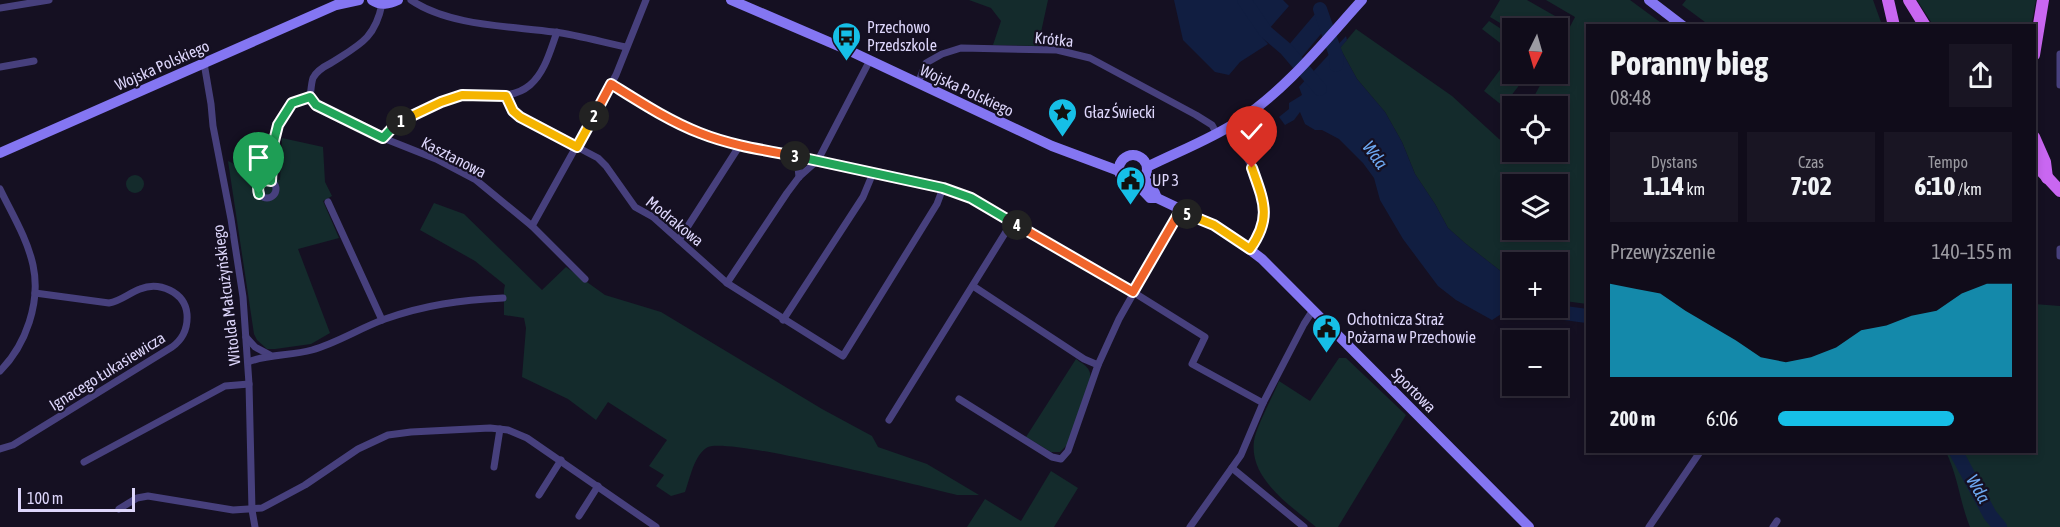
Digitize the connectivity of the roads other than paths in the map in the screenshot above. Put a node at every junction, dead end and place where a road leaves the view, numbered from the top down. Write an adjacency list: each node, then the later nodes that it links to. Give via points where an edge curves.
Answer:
1 (50, 0): 14 (street)
2 (359, 0): 12 (street, Wojska Polskiego)
3 (398, 0): 13 (street, via 390,4)
4 (411, 0): 18 (street, via 464,20)
5 (646, 0): 20 (street)
6 (731, 0): 22 (street, Wojska Polskiego)
7 (1362, 0): 31 (street, via 1280,88)
8 (1649, 0): 15 (street)
9 (1888, 0): 16 (main road)
10 (1910, 0): 17 (main road)
11 (2043, 0): 19 (main road)
12 (339, 2): 24 (street, Wojska Polskiego)
13 (377, 2): 30 (street, via 378,19 370,35 323,67 314,77)
14 (0, 8)
15 (1680, 24)
16 (1894, 24)
17 (1924, 24)
18 (557, 32): 20 (street); 29 (street, via 541,72 530,85)
19 (2036, 43)
20 (626, 48): 27 (street)
21 (2060, 54): 28 (street)
22 (870, 60): 26 (street, Wojska Polskiego); 39 (street)
23 (34, 61): 25 (street)
24 (204, 63): 37 (street, Wojska Polskiego); 68 (street, Witolda Małcużyńskiego, via 238,258)
25 (0, 67)
26 (918, 83): 31 (street, Krótka, via 926,63 955,50 1070,52 1090,58 1196,115 1212,125); 40 (street, Wojska Polskiego, via 1052,146)
27 (611, 84): 34 (street, via 686,127); 35 (street)
28 (2060, 85)
29 (506, 96): 32 (street, via 476,94 451,98 397,123); 35 (street, Modrakowa, via 520,117)
30 (310, 97): 32 (street, Kasztanowa, via 316,105); 47 (street, via 292,103 278,125)
31 (1217, 134): 42 (street)
32 (383, 138): 54 (street, Kasztanowa, via 476,180)
33 (2036, 142): 46 (main road)
34 (740, 145): 38 (street); 55 (street)
35 (577, 147): 54 (street); 55 (street, Modrakowa, via 598,158 635,207)
36 (1244, 152): 56 (street, via 1258,185 1265,216 1262,231)
37 (0, 153)
38 (792, 156): 39 (street); 45 (street)
39 (818, 160): 43 (street); 45 (street)
40 (1120, 166): 42 (street, via 1125,181); 42 (street, Wojska Polskiego, via 1132,155)
41 (2036, 166): 46 (main road)
42 (1143, 172): 52 (street, Sportowa, via 1157,198)
43 (873, 173): 48 (street); 67 (street, via 862,198)
44 (2036, 174): 46 (main road)
45 (799, 177): 60 (street)
46 (2047, 178): 50 (main road)
47 (271, 181)
48 (943, 188): 53 (street, via 971,198); 67 (street, Modrakowa, via 937,204 843,356)
49 (0, 189): 62 (street, via 30,254)
50 (2060, 191)
51 (327, 202): 66 (street)
52 (1180, 211): 56 (street, Sportowa, via 1214,225); 63 (street)
53 (1012, 222): 61 (street); 63 (street)
54 (532, 226): 59 (street, Kasztanowa)
55 (679, 240): 60 (street, Modrakowa)
56 (1250, 249): 65 (street, Sportowa)
57 (2060, 249): 58 (street)
58 (2060, 256)
59 (585, 279)
60 (728, 284): 67 (street, Modrakowa)
61 (973, 286): 71 (street); 76 (street)
62 (35, 292): 72 (street, via 23,338); 78 (street, Ignacego Łukasiewicza, via 109,303 145,287 167,289 184,303 186,328 172,347 13,445)
63 (1133, 292): 71 (street); 75 (street, via 1205,337 1192,364)
64 (503, 298): 66 (street, via 441,303)
65 (1313, 310): 75 (street); 93 (street, Sportowa)
66 (382, 320): 69 (street, via 311,350)
67 (783, 320)
68 (246, 337): 69 (street, via 260,350); 70 (street, Witolda Małcużyńskiego)
69 (276, 356): 70 (street)
70 (248, 362): 73 (street, Witolda Małcużyńskiego)
71 (1098, 365): 74 (street, via 1068,451 1061,459)
72 (0, 371)
73 (249, 384): 81 (street, via 225,386); 87 (street, Witolda Małcużyńskiego)
74 (959, 399)
75 (1263, 403): 83 (street)
76 (889, 420)
77 (500, 429): 80 (street, via 528,438); 82 (street); 87 (street, via 388,435 358,449 285,497)
78 (0, 449)
79 (1699, 453): 94 (street)
80 (561, 460): 84 (street); 85 (street)
81 (84, 462)
82 (494, 467)
83 (1232, 468): 91 (street); 92 (street)
84 (598, 486): 88 (street); 90 (street)
85 (539, 495)
86 (119, 509): 87 (street, via 148,496)
87 (252, 510): 89 (street, Witolda Małcużyńskiego)
88 (579, 516)
89 (255, 527)
90 (656, 527)
91 (1190, 527)
92 (1304, 527)
93 (1529, 527)
94 (1649, 527)

